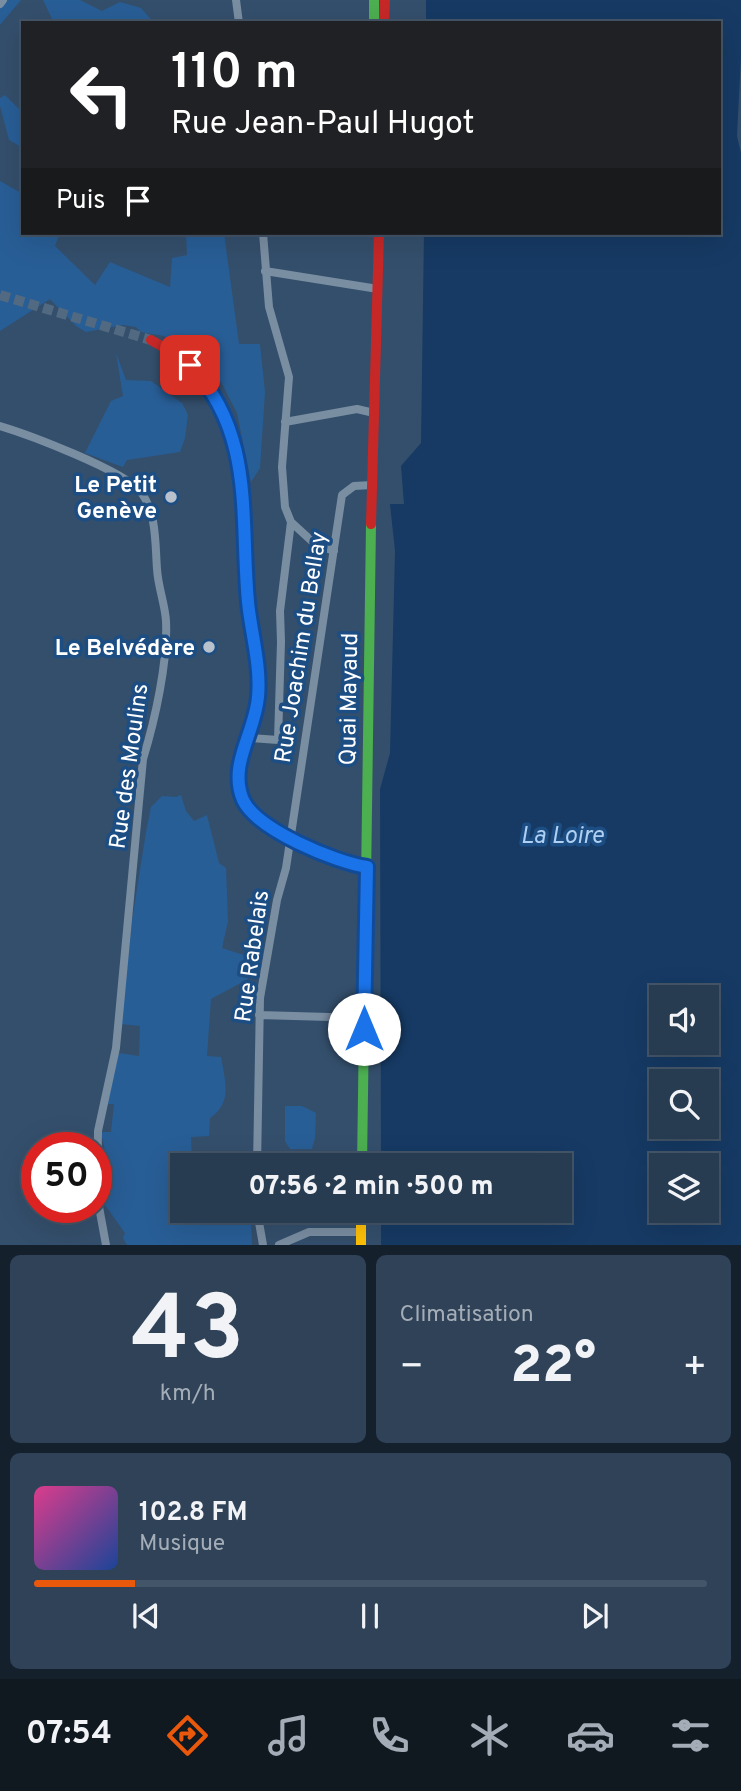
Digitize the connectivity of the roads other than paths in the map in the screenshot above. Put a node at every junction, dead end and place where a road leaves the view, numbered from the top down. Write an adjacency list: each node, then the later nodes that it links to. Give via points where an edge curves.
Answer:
1 (236, 0): 4 (street)
2 (374, 0): 5 (main road)
3 (384, 0): 6 (main road)
4 (239, 21)
5 (374, 21)
6 (384, 21)
7 (263, 235): 9 (street)
8 (379, 235): 10 (main road, Quai Mayaud)
9 (265, 271): 10 (street); 13 (street, via 269,307 289,377)
10 (378, 289): 12 (main road, Quai Mayaud)
11 (151, 340): 18 (main road, via 190,365 209,386 235,444 259,679)
12 (374, 413): 13 (street, via 356,409); 15 (main road, Quai Mayaud)
13 (285, 422): 16 (street, via 282,467)
14 (0, 426): 28 (street, Rue des Moulins, via 122,476 141,492 153,524 165,613 154,719 143,759 116,1048 98,1130 97,1196)
15 (372, 485): 17 (street, Rue Joachim du Bellay, via 354,486 342,495); 20 (main road, Quai Mayaud)
16 (291, 522): 17 (street, via 315,544); 18 (street, via 280,611 278,740)
17 (334, 551): 19 (street, Rue Joachim du Bellay)
18 (249, 738): 19 (main road, via 238,772 244,800 257,818)
19 (290, 837): 20 (main road, via 340,861); 21 (street, Rue Rabelais)
20 (367, 867): 22 (main road, Quai Mayaud)
21 (259, 1015): 22 (street); 23 (street, Rue Rabelais)
22 (364, 1018): 24 (main road, Quai Mayaud)
23 (257, 1153)
24 (362, 1153)
25 (259, 1223): 29 (street)
26 (361, 1223): 27 (main road)
27 (361, 1232): 30 (street, via 309,1232); 31 (main road)
28 (107, 1245)
29 (263, 1245)
30 (279, 1245)
31 (361, 1245)

